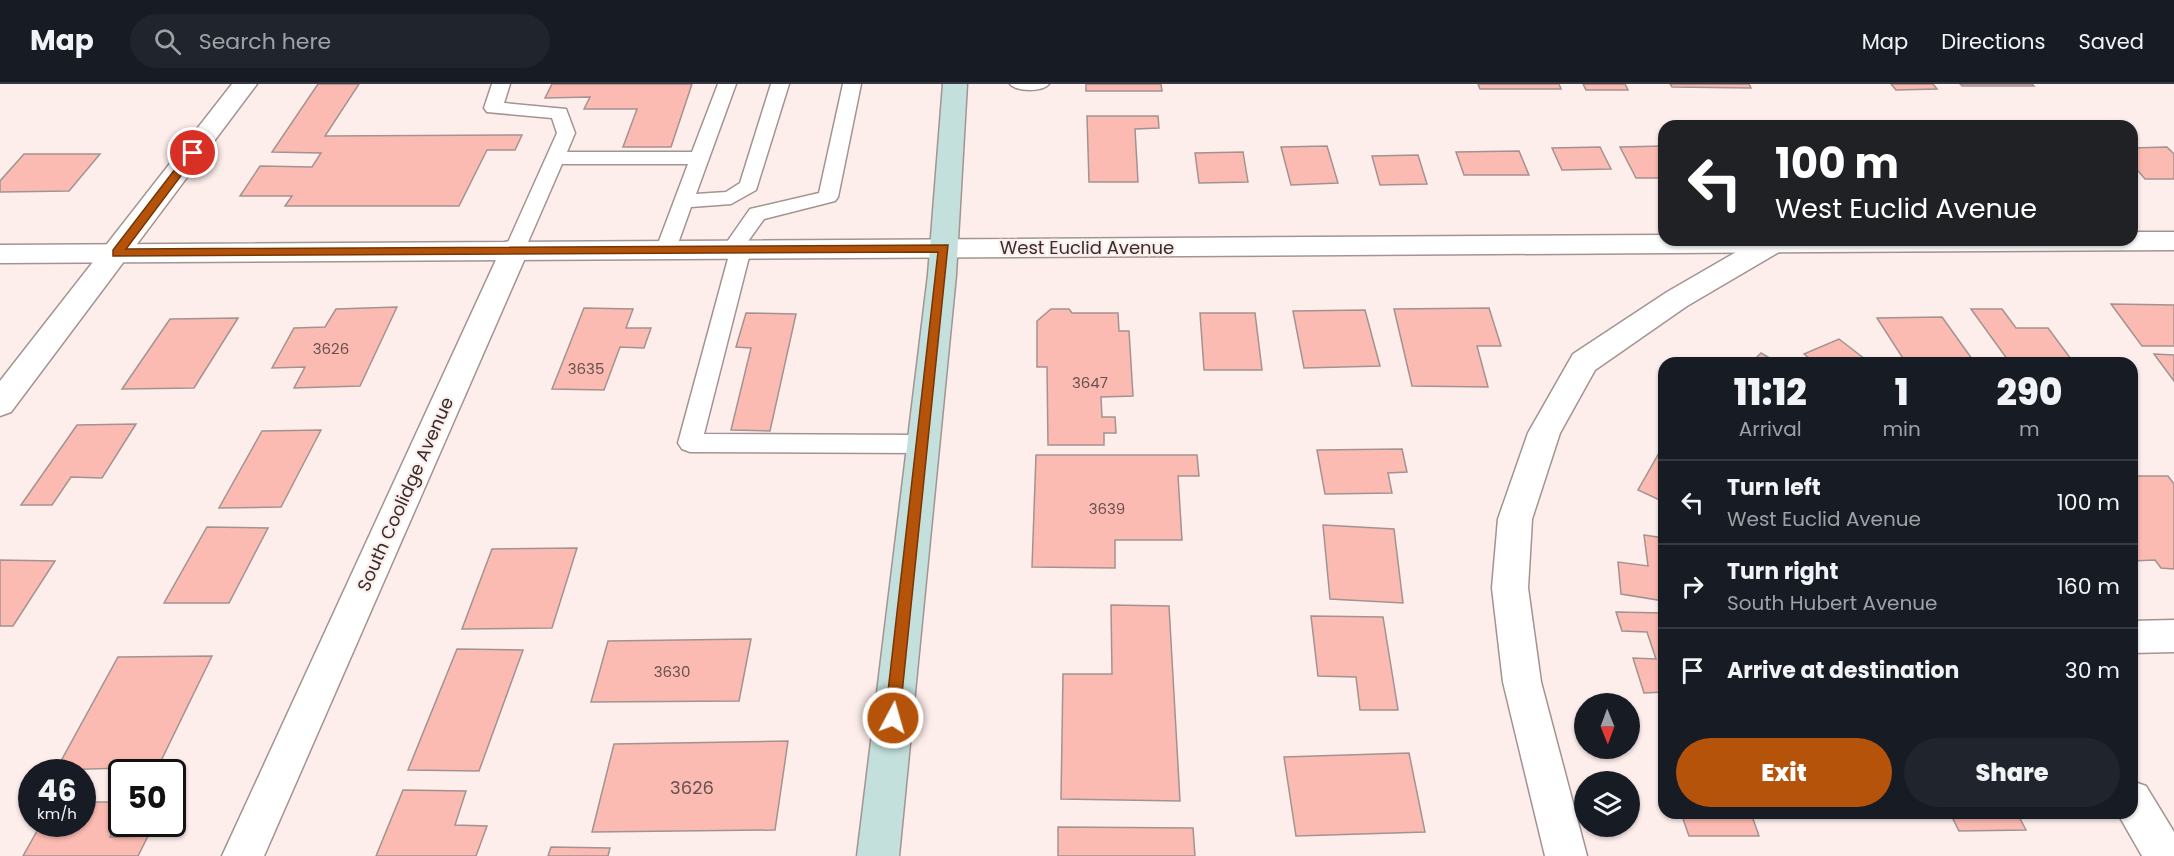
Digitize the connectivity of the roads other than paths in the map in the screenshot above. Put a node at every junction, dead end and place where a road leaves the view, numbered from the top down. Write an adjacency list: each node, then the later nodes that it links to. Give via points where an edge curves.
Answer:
1 (245, 84): 20 (street)
2 (501, 84): 9 (lane, South Coolidge Avenue, via 493,108 560,113 566,133)
3 (727, 84): 10 (lane)
4 (780, 84): 11 (lane, via 749,186 731,198)
5 (852, 84): 19 (lane, via 828,197 757,214)
6 (955, 84): 16 (main road)
7 (1019, 84): 8 (lane)
8 (1040, 84)
9 (555, 158): 10 (lane); 17 (lane, South Coolidge Avenue)
10 (700, 158): 11 (lane)
11 (685, 201): 18 (lane)
12 (2138, 241): 13 (street, West Euclid Avenue)
13 (2174, 241)
14 (1658, 245): 16 (street, West Euclid Avenue)
15 (1767, 246): 29 (street, via 1677,299 1584,363 1544,433 1515,519 1510,588 1522,682)
16 (944, 248): 19 (street, West Euclid Avenue); 23 (main road)
17 (515, 249): 18 (street, West Euclid Avenue); 20 (street, West Euclid Avenue); 27 (street, South Coolidge Avenue)
18 (666, 249): 19 (street, West Euclid Avenue)
19 (737, 249): 23 (lane, via 690,443)
20 (117, 253): 21 (street, West Euclid Avenue); 22 (street)
21 (0, 254)
22 (0, 404)
23 (923, 444): 28 (main road)
24 (2138, 636): 25 (street)
25 (2174, 636)
26 (2138, 810): 30 (street)
27 (243, 856)
28 (878, 856)
29 (1566, 856)
30 (2164, 856)

